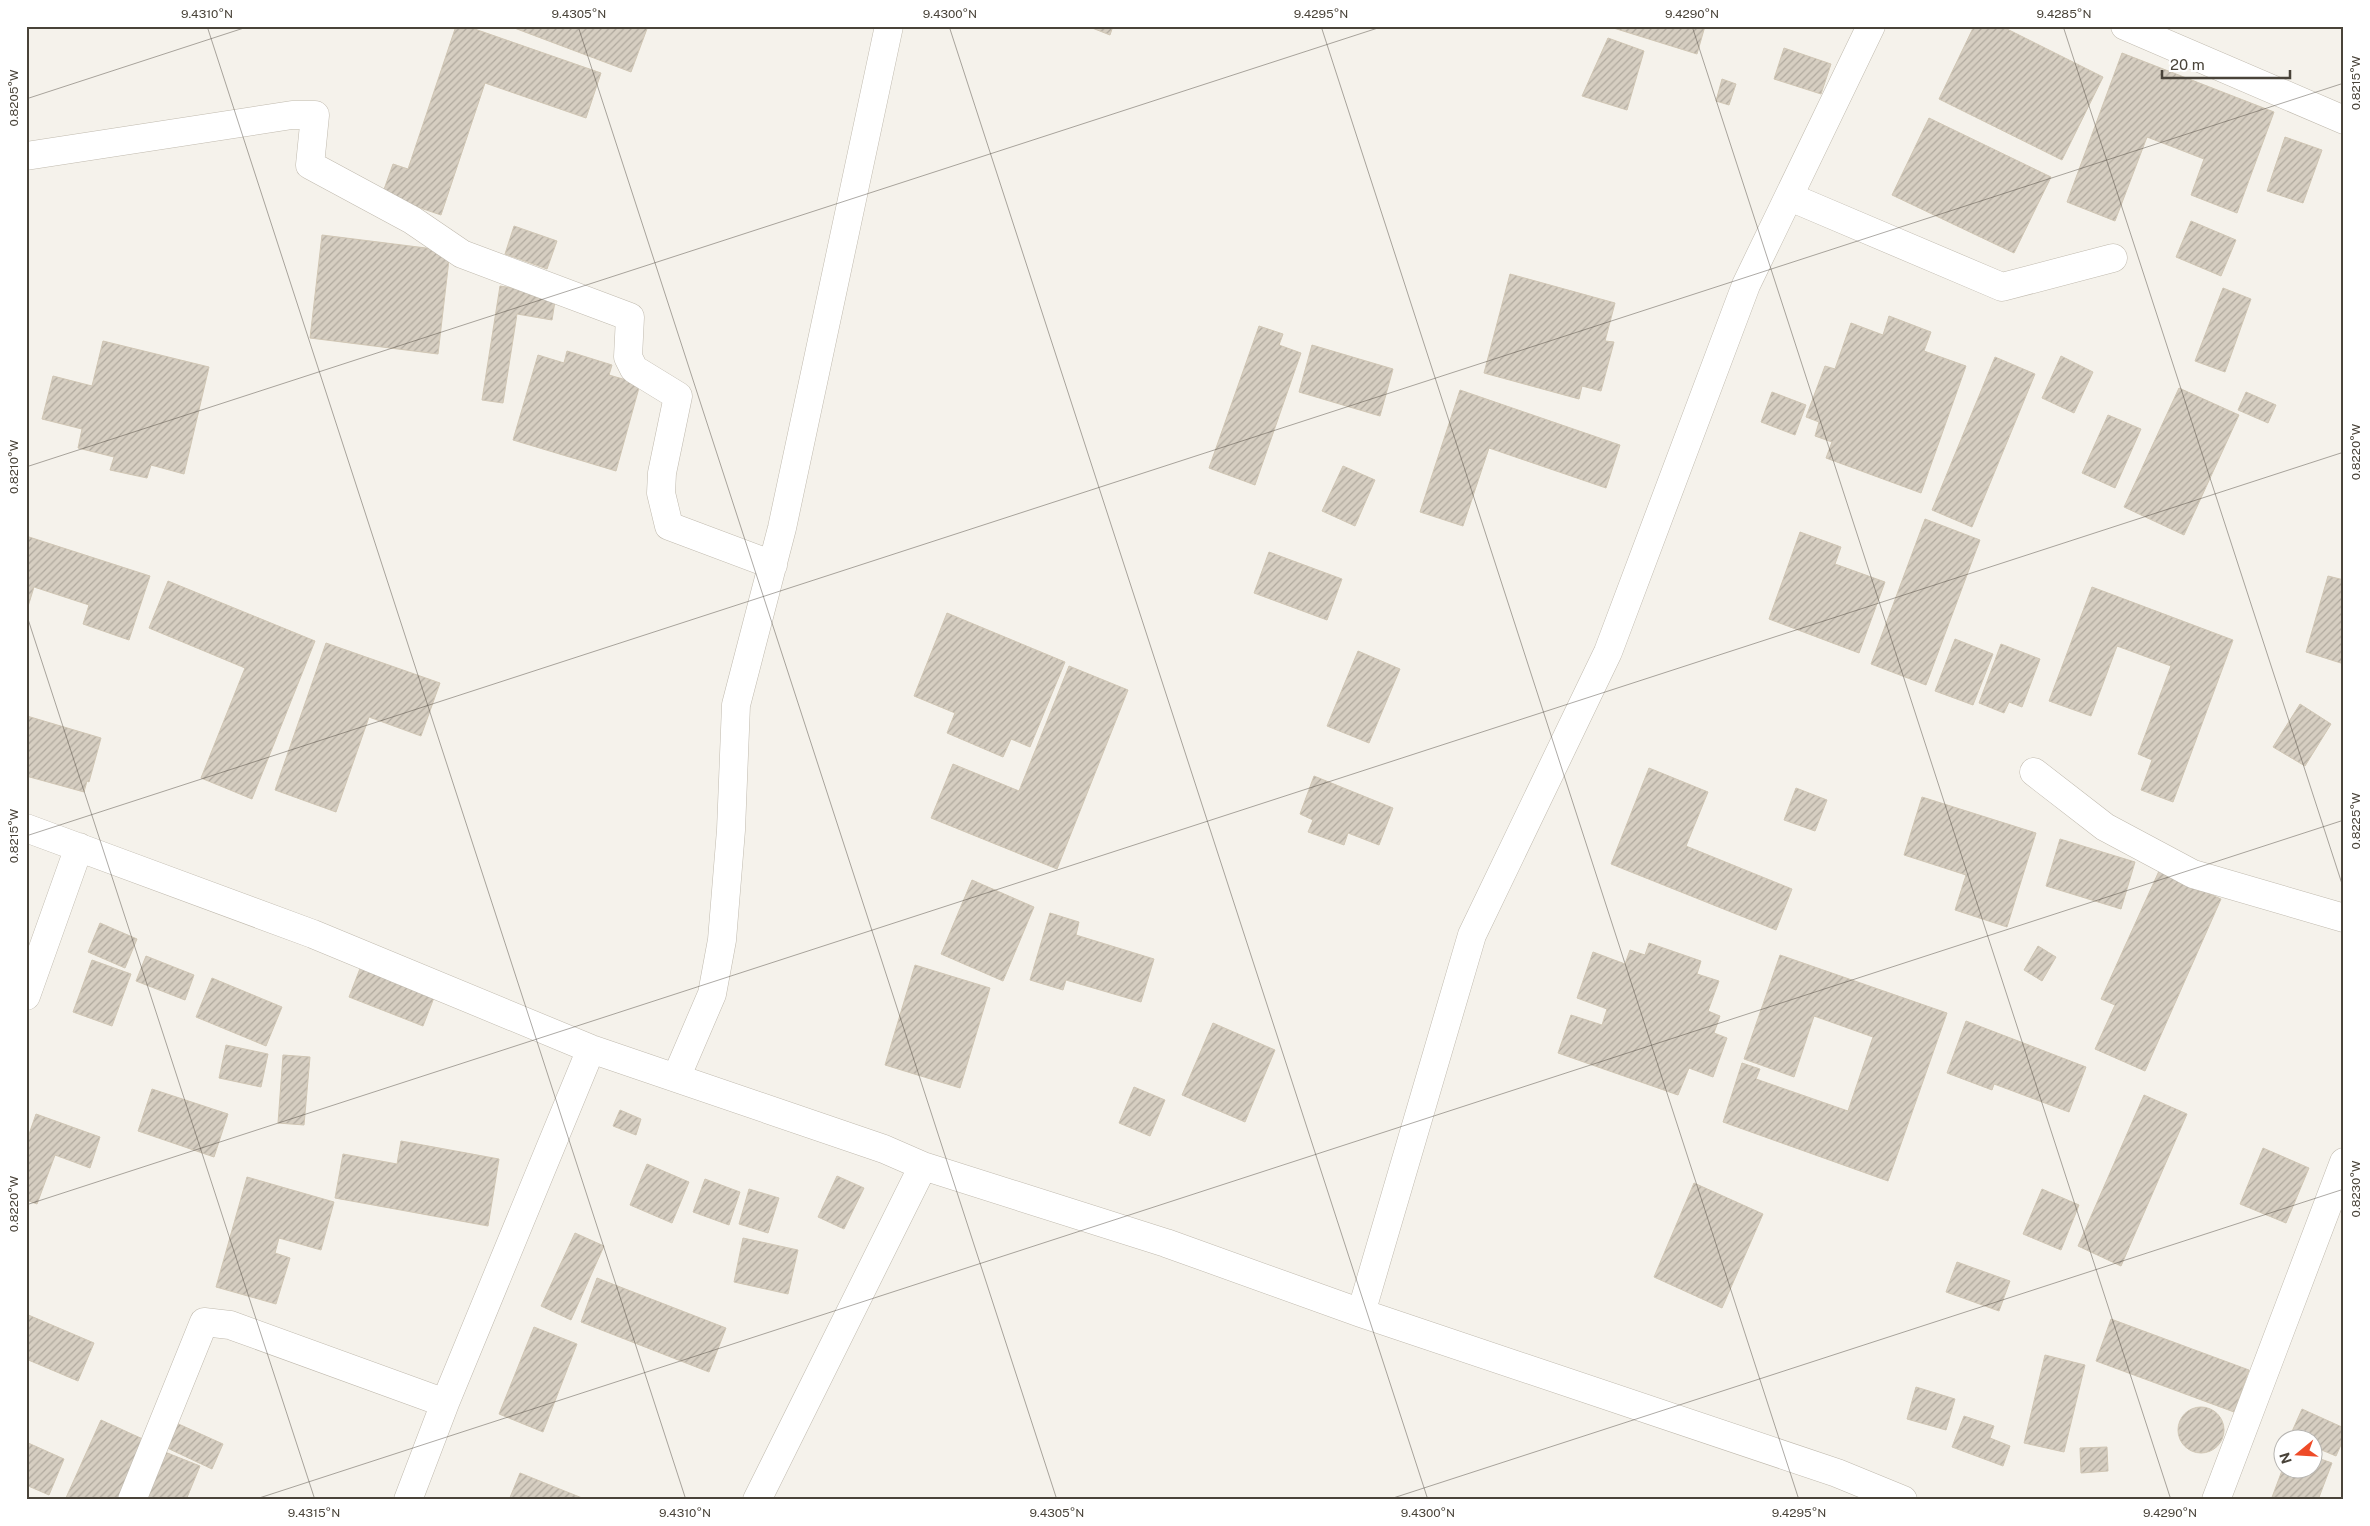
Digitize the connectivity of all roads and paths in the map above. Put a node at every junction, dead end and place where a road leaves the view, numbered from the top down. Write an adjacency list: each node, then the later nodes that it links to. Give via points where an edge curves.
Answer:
1 (889, 26): 8 (street)
2 (1871, 26): 6 (street)
3 (2125, 26): 4 (street)
4 (2344, 120)
5 (26, 156): 8 (street, via 292,115 315,115 310,165 412,220 462,254 630,317 628,358 634,369 678,396 662,473 661,492 669,526)
6 (1790, 196): 7 (street, via 2002,287); 18 (street, via 1746,285 1608,652 1472,935)
7 (2113, 258)
8 (772, 565): 15 (street, via 736,705 722,940 713,986)
9 (2034, 772): 12 (street, via 2105,827 2193,874)
10 (26, 828): 11 (street)
11 (79, 847): 13 (street); 14 (street, via 313,934)
12 (2344, 918)
13 (26, 996)
14 (591, 1049): 15 (street); 19 (street)
15 (676, 1078): 17 (street, via 884,1149)
16 (2344, 1162): 24 (street)
17 (923, 1166): 18 (street, via 1166,1243); 22 (street)
18 (1361, 1313): 23 (street, via 1838,1473)
19 (445, 1403): 20 (street, via 230,1325 204,1322); 21 (street)
20 (132, 1500)
21 (408, 1500)
22 (757, 1500)
23 (1903, 1500)
24 (2216, 1500)

